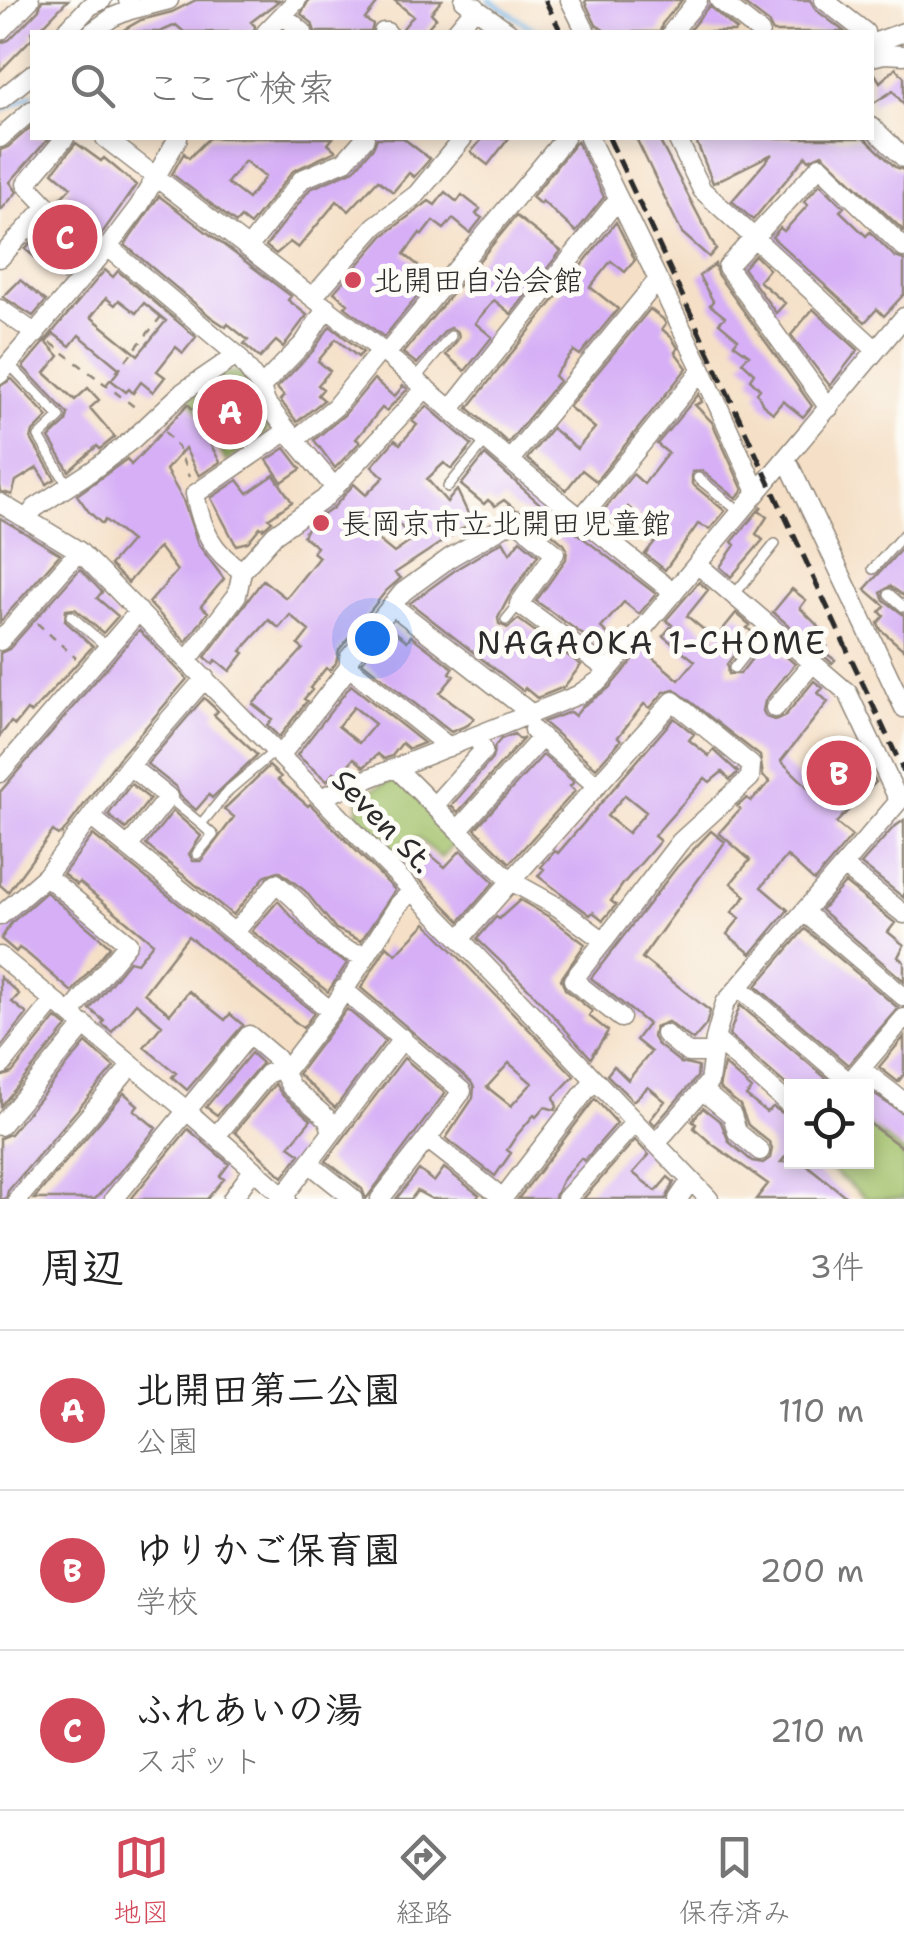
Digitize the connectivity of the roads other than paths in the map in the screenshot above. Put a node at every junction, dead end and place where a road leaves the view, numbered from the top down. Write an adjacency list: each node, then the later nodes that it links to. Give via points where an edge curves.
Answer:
1 (30, 0): 22 (street)
2 (102, 0): 12 (street)
3 (168, 0): 10 (street)
4 (297, 0): 11 (street)
5 (570, 0): 18 (street)
6 (698, 0): 19 (street)
7 (719, 0): 20 (street)
8 (824, 0): 21 (street)
9 (470, 3): 16 (street); 17 (street)
10 (129, 5): 13 (street)
11 (283, 15): 14 (street); 15 (street)
12 (67, 30)
13 (95, 30)
14 (268, 30)
15 (301, 30)
16 (456, 30)
17 (506, 30)
18 (585, 30)
19 (674, 30)
20 (757, 30)
21 (857, 30)
22 (0, 31)
23 (904, 32): 24 (street)
24 (874, 45): 25 (street)
25 (904, 54)
26 (30, 76): 27 (street)
27 (0, 100)
28 (30, 112): 30 (street)
29 (874, 130): 39 (street)
30 (0, 138)
31 (63, 140): 46 (street, via 26,184 47,206)
32 (107, 140): 40 (street)
33 (177, 140): 40 (street)
34 (363, 140): 44 (street, via 345,161 302,178)
35 (462, 140): 48 (street, via 417,194 374,226)
36 (563, 140): 54 (street)
37 (590, 140): 41 (street)
38 (678, 140): 42 (street, via 702,190)
39 (904, 158)
40 (155, 177): 43 (street); 44 (street)
41 (618, 199): 47 (street); 61 (street)
42 (754, 237): 45 (street, via 820,166); 53 (street); 60 (street, via 727,267)
43 (107, 248): 51 (street); 55 (street)
44 (248, 248): 48 (street)
45 (904, 248)
46 (0, 258)
47 (657, 281): 57 (street); 65 (street)
48 (320, 302): 54 (street); 59 (street, via 304,343)
49 (0, 309): 51 (street)
50 (904, 317): 53 (street)
51 (37, 333): 56 (street)
52 (451, 336): 58 (lane)
53 (875, 349): 60 (street)
54 (383, 352): 58 (street); 62 (street, via 334,407)
55 (236, 355): 59 (street); 67 (street)
56 (5, 370): 67 (lane, via 60,417 40,438)
57 (702, 370): 70 (street); 73 (street)
58 (421, 384): 61 (street); 69 (street)
59 (261, 386): 62 (street)
60 (829, 408): 64 (street)
61 (451, 410): 63 (street)
62 (291, 436): 69 (street); 80 (street, via 195,494 202,528)
63 (486, 441): 65 (street); 68 (lane)
64 (786, 458): 70 (street); 100 (street)
65 (510, 460): 73 (street)
66 (698, 478): 72 (lane)
67 (68, 487): 74 (street)
68 (448, 487)
69 (335, 488): 80 (street, via 275,534)
70 (756, 492): 72 (street)
71 (0, 503): 74 (street, Seven St.)
72 (740, 512): 78 (street)
73 (582, 517): 81 (street)
74 (28, 518): 77 (street, Seven St.)
75 (904, 534): 79 (lane)
76 (775, 544): 82 (lane)
77 (78, 551): 87 (street, Seven St.); 91 (street)
78 (697, 564): 81 (street); 82 (street)
79 (872, 569)
80 (242, 571): 93 (street, via 236,595)
81 (674, 593): 97 (street)
82 (734, 594): 90 (street)
83 (889, 594): 86 (lane)
84 (518, 604): 85 (street, via 556,553 510,523 450,557); 89 (lane); 97 (street)
85 (392, 605): 95 (street, via 349,658); 101 (street)
86 (904, 606)
87 (138, 611): 92 (street); 93 (street, Seven St.)
88 (71, 616): 92 (lane)
89 (506, 620)
90 (769, 624): 94 (street); 96 (lane)
91 (0, 640)
92 (107, 647): 108 (street)
93 (188, 661): 98 (street, Seven St.)
94 (813, 662): 99 (street); 118 (street, via 848,694 899,800)
95 (349, 667): 104 (street); 105 (street)
96 (734, 668)
97 (608, 670): 101 (street, via 578,695)
98 (204, 678): 105 (street, Seven St.); 106 (street)
99 (775, 708)
100 (904, 708)
101 (526, 716): 102 (street); 103 (street)
102 (477, 736): 104 (street); 112 (street, via 483,752)
103 (542, 737): 109 (street); 115 (street)
104 (449, 748): 107 (street)
105 (277, 754): 111 (street, Seven St.); 114 (lane, via 229,790)
106 (130, 766): 110 (street); 113 (street)
107 (398, 769): 111 (street); 112 (street)
108 (0, 773)
109 (597, 786): 120 (street); 127 (street, via 673,701 751,764 750,778 680,842)
110 (168, 797): 114 (lane); 116 (street)
111 (322, 798): 121 (street, Seven St.)
112 (434, 806): 115 (street)
113 (92, 818): 116 (street); 119 (street)
114 (202, 824): 117 (lane, via 213,835)
115 (458, 830): 120 (street)
116 (128, 846): 125 (street)
117 (197, 854)
118 (844, 866): 122 (street); 123 (street)
119 (46, 876): 124 (street); 137 (street, via 128,943)
120 (511, 881): 126 (street); 127 (street)
121 (412, 892): 126 (street, Seven St.); 128 (street)
122 (804, 912): 130 (street); 132 (street)
123 (904, 914)
124 (0, 916)
125 (235, 932): 128 (street, via 276,883 349,954); 134 (street)
126 (460, 939): 144 (street, Seven St.)
127 (604, 941): 135 (street, via 573,980)
128 (365, 954): 131 (street)
129 (0, 956): 133 (street)
130 (740, 988): 140 (street, via 720,1012); 145 (street)
131 (343, 989): 134 (street); 139 (street)
132 (904, 996)
133 (54, 1001): 137 (street); 141 (street)
134 (331, 1011): 143 (street)
135 (621, 1018)
136 (904, 1018): 145 (street)
137 (78, 1020): 142 (street); 152 (street)
138 (665, 1034): 140 (street, via 688,1053)
139 (403, 1038): 153 (street); 155 (street, via 462,1090)
140 (714, 1046): 147 (street); 148 (street)
141 (2, 1065)
142 (132, 1065): 150 (street); 162 (street)
143 (283, 1070): 150 (street, via 248,1035); 153 (street, via 292,1088 328,1118); 154 (street, via 266,1074)
144 (588, 1074): 151 (street, Seven St.); 155 (street, via 503,1198)
145 (853, 1079)
146 (874, 1088): 149 (street)
147 (703, 1092): 156 (street); 157 (street)
148 (784, 1102)
149 (904, 1102)
150 (186, 1110): 154 (street); 163 (street)
151 (635, 1122): 156 (street, Seven St.); 167 (street)
152 (0, 1126)
153 (332, 1131): 158 (street)
154 (216, 1136): 159 (street)
155 (427, 1139): 166 (street)
156 (656, 1142): 160 (street, Seven St.)
157 (760, 1151)
158 (310, 1164): 161 (street); 165 (street)
159 (254, 1169): 161 (street); 164 (street)
160 (691, 1180): 168 (street); 169 (street, Seven St.)
161 (285, 1198)
162 (18, 1199)
163 (114, 1199)
164 (232, 1199)
165 (354, 1199)
166 (380, 1199)
167 (566, 1199)
168 (678, 1199)
169 (709, 1199)

